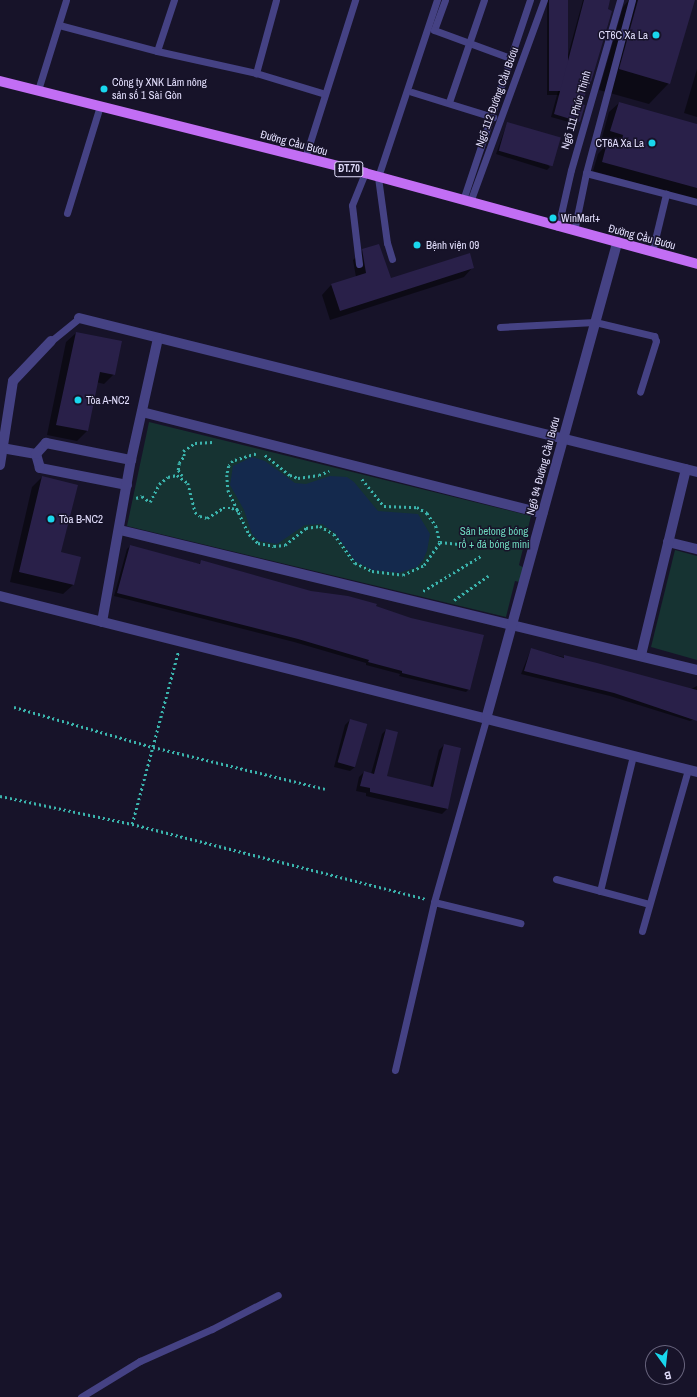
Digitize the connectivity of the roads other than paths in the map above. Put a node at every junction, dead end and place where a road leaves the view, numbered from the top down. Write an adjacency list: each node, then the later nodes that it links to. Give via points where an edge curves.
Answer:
1 (66, 0): 12 (lane)
2 (174, 0): 14 (lane)
3 (276, 0): 16 (lane)
4 (355, 0): 20 (lane)
5 (437, 0): 27 (lane)
6 (445, 0): 13 (lane, via 434,30)
7 (484, 0): 13 (lane)
8 (530, 0): 15 (lane)
9 (544, 0): 29 (lane, Ngõ 112 Đường Cầu Bươu)
10 (620, 0): 32 (lane, Ngõ 111 Phúc Thịnh, via 570,170)
11 (632, 0): 26 (lane)
12 (59, 25): 14 (lane); 18 (lane)
13 (468, 43): 15 (lane); 21 (lane)
14 (157, 51): 16 (lane)
15 (510, 58): 23 (lane)
16 (256, 73): 20 (lane)
17 (0, 81): 18 (main road, Đường Cầu Bươu / ĐT.70)
18 (38, 90): 22 (main road, Đường Cầu Bươu / ĐT.70)
19 (412, 92): 21 (lane)
20 (325, 94): 24 (lane)
21 (448, 102): 23 (lane)
22 (100, 106): 24 (main road, Đường Cầu Bươu / ĐT.70); 31 (lane)
23 (493, 117): 29 (lane)
24 (305, 158): 25 (main road, Đường Cầu Bươu / ĐT.70)
25 (365, 173): 27 (main road, Đường Cầu Bươu / ĐT.70); 37 (lane, via 352,205)
26 (586, 173): 28 (lane); 33 (lane)
27 (378, 177): 29 (main road, Đường Cầu Bươu / ĐT.70); 36 (lane, via 387,243)
28 (666, 194): 30 (lane); 35 (lane)
29 (466, 201): 32 (main road, Đường Cầu Bươu / ĐT.70)
30 (697, 202)
31 (67, 213)
32 (558, 227): 33 (main road, Đường Cầu Bươu / ĐT.70)
33 (574, 231): 34 (main road, Đường Cầu Bươu / ĐT.70)
34 (617, 242): 35 (main road, Đường Cầu Bươu / ĐT.70); 40 (street, Ngõ 94 Đường Cầu Bươu)
35 (652, 252): 38 (main road, Đường Cầu Bươu / ĐT.70)
36 (392, 259)
37 (359, 264)
38 (697, 264)
39 (79, 318): 42 (street); 43 (lane)
40 (595, 322): 41 (lane); 44 (lane, via 654,336 656,341); 47 (street, Ngõ 94 Đường Cầu Bươu)
41 (500, 327)
42 (158, 338): 45 (street); 47 (street)
43 (52, 341): 46 (street, via 13,381)
44 (640, 392)
45 (142, 412): 50 (street); 55 (street)
46 (3, 428): 48 (street)
47 (563, 438): 52 (street); 55 (street, Ngõ 94 Đường Cầu Bươu)
48 (2, 448): 49 (street); 51 (street)
49 (36, 454): 50 (street, via 46,443); 54 (street, via 40,468)
50 (131, 460): 54 (street)
51 (0, 465)
52 (686, 469): 53 (street); 57 (street)
53 (697, 472)
54 (127, 485): 56 (street)
55 (542, 513): 61 (street, Ngõ 94 Đường Cầu Bươu)
56 (120, 530): 60 (street); 61 (street)
57 (668, 542): 58 (street); 62 (street)
58 (697, 549)
59 (0, 596): 60 (street)
60 (102, 622): 64 (street)
61 (512, 623): 62 (street); 64 (street, Ngõ 94 Đường Cầu Bươu)
62 (641, 655): 63 (street)
63 (697, 670)
64 (486, 719): 65 (street); 69 (lane)
65 (633, 756): 66 (street); 68 (lane)
66 (692, 771): 70 (lane)
67 (556, 880): 68 (lane)
68 (600, 891): 70 (lane)
69 (434, 902): 71 (lane); 73 (lane)
70 (649, 904): 72 (lane)
71 (520, 923)
72 (642, 931)
73 (395, 1070)
74 (278, 1295): 75 (lane, via 212,1329 140,1361)
75 (81, 1397)

